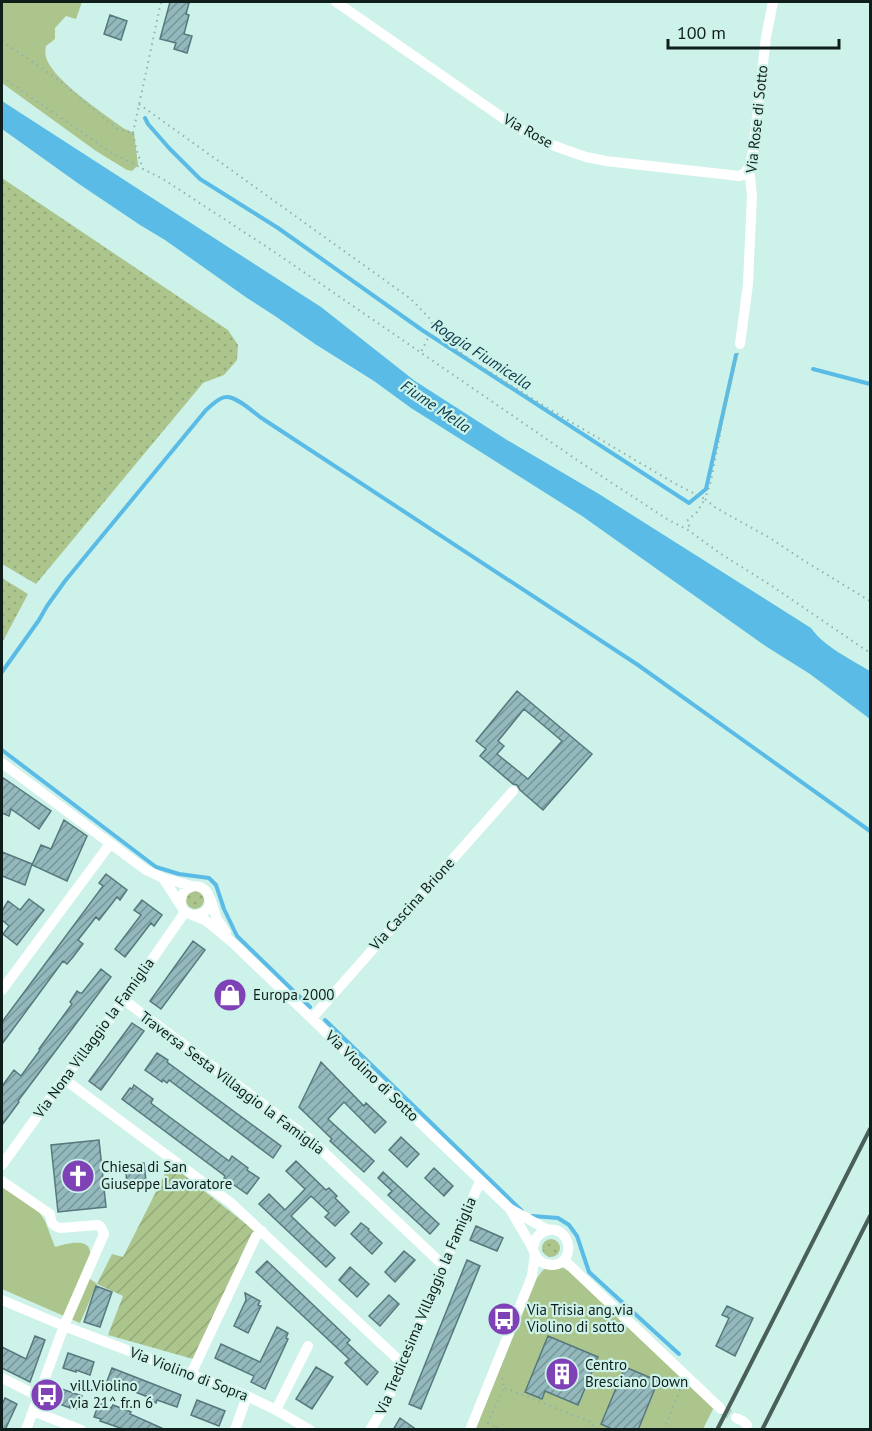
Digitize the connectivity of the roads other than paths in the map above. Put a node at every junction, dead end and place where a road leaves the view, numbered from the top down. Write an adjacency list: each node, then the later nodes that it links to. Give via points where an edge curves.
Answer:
1 (336, 2): 3 (street, Via Rose, via 513,125 547,143 606,161 739,176)
2 (772, 2): 3 (street, Via Rose di Sotto)
3 (749, 167): 4 (street, Via Rose di Sotto, via 752,196)
4 (740, 344)
5 (2, 763): 7 (street, Via Violino di Sotto)
6 (513, 791): 15 (street, Via Cascina Brione)
7 (110, 844): 8 (street, Via Violino di Sotto); 13 (street)
8 (162, 878): 9 (street, Via Violino di Sotto); 11 (street, Via Violino di Sotto)
9 (192, 886): 10 (street, Via Violino di Sotto, via 205,890); 11 (street, via 182,895)
10 (210, 898): 11 (street, via 202,914); 12 (street, Via Violino di Sotto, via 217,919)
11 (187, 910): 12 (street, Via Violino di Sotto); 14 (street, Via Nona Villaggio la Famiglia)
12 (233, 943): 15 (street, Via Violino di Sotto)
13 (2, 990)
14 (124, 1000): 16 (street, Via Nona Villaggio la Famiglia); 26 (street, Traversa Sesta Villaggio la Famiglia, via 312,1140)
15 (312, 1018): 19 (street, Via Violino di Sotto)
16 (63, 1079): 17 (street, Via Nona Villaggio la Famiglia); 22 (street, via 231,1203)
17 (2, 1165)
18 (2, 1181): 29 (street, via 50,1214 55,1227 98,1225 104,1234)
19 (480, 1181): 20 (street, Via Violino di Sotto); 26 (street, Via Tredicesima Villaggio la Famiglia)
20 (510, 1209): 21 (street, Via Violino di Sotto); 23 (street, Via Violino di Sotto)
21 (548, 1230): 23 (street, via 535,1239); 24 (street, Via Violino di Sotto, via 559,1231 567,1239 569,1250)
22 (262, 1231): 31 (street); 32 (street, via 256,1236)
23 (534, 1251): 25 (street, Via Violino di Sotto); 27 (street)
24 (564, 1260): 25 (street); 36 (street)
25 (546, 1265): 27 (street)
26 (444, 1266): 31 (street, Via Tredicesima Villaggio la Famiglia)
27 (532, 1276): 46 (street)
28 (2, 1300): 29 (street)
29 (64, 1326): 32 (street, Via Violino di Sopra); 34 (street)
30 (308, 1346): 37 (street)
31 (403, 1364): 45 (street, Via Tredicesima Villaggio la Famiglia, via 386,1406)
32 (191, 1374): 35 (street, Via Violino di Sopra)
33 (2, 1378): 34 (street)
34 (38, 1396): 38 (street)
35 (248, 1396): 37 (street, Via Violino di Sopra); 43 (street)
36 (721, 1409)
37 (276, 1410): 44 (street, Via Violino di Sopra)
38 (33, 1411): 41 (street); 42 (street)
39 (736, 1418): 40 (street)
40 (747, 1425)
41 (26, 1430)
42 (81, 1430)
43 (235, 1430)
44 (310, 1430)
45 (370, 1430)
46 (470, 1430)

